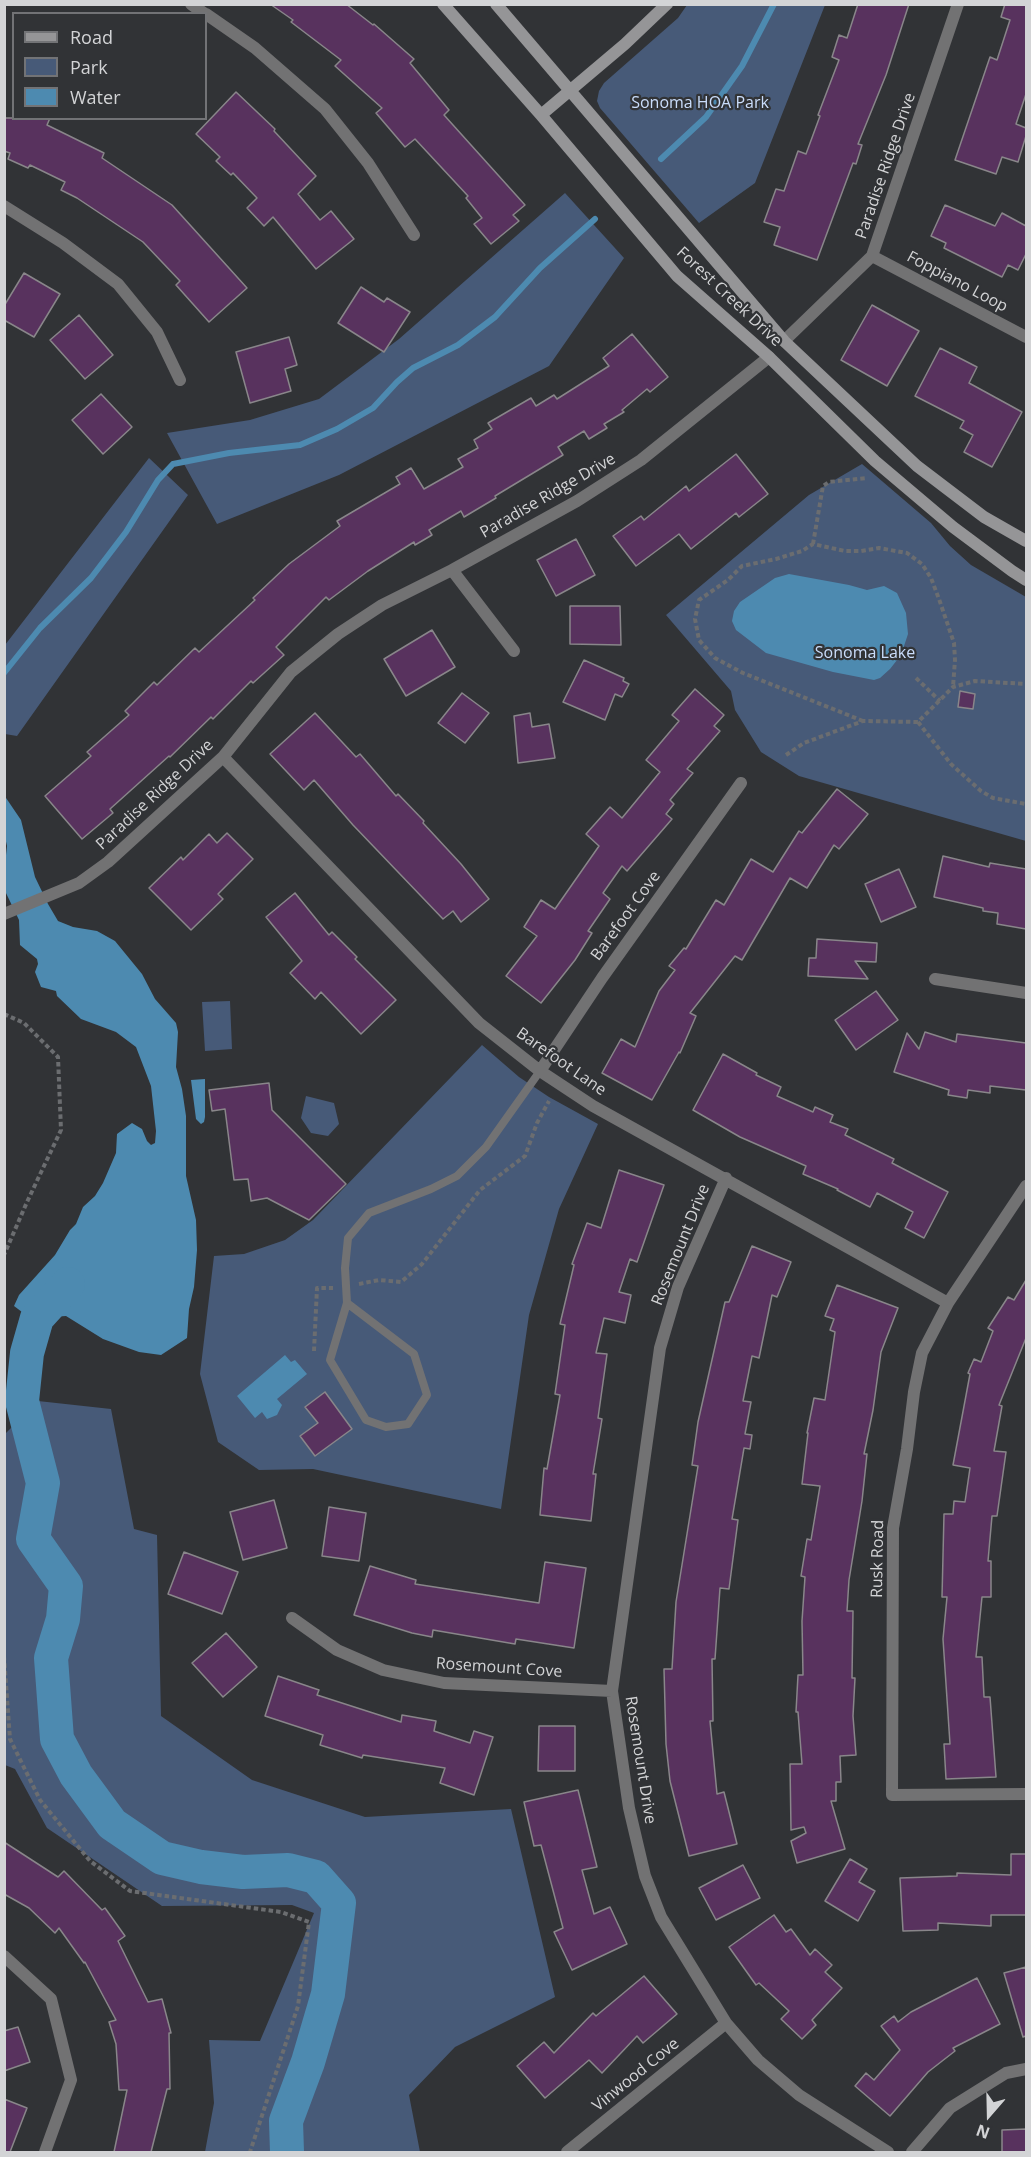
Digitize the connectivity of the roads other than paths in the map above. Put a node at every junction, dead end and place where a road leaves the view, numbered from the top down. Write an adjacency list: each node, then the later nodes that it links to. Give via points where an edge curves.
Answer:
1 (443, 4): 7 (street, Forest Creek Drive)
2 (496, 4): 6 (street, Forest Creek Drive)
3 (667, 4): 6 (street)
4 (958, 4): 10 (street, Paradise Ridge Drive)
5 (207, 15): 9 (street, via 255,48 325,109 368,163)
6 (569, 90): 7 (street); 12 (street, Forest Creek Drive)
7 (541, 114): 13 (street, Forest Creek Drive, via 677,276)
8 (4, 206): 14 (street, via 118,284 158,332)
9 (414, 235)
10 (872, 256): 11 (street, Foppiano Loop); 12 (street, Paradise Ridge Drive)
11 (1026, 337)
12 (784, 341): 15 (street, Forest Creek Drive, via 917,466 984,517)
13 (769, 357): 16 (street, Paradise Ridge Drive, via 640,460 577,501); 17 (street, Forest Creek Drive, via 875,461 953,528)
14 (180, 380)
15 (1026, 541)
16 (452, 570): 18 (street); 19 (street, Paradise Ridge Drive, via 382,605 291,672)
17 (1026, 580)
18 (514, 651)
19 (223, 757): 21 (street, Paradise Ridge Drive, via 79,883); 24 (street, Barefoot Lane, via 479,1023)
20 (741, 783): 24 (street, Barefoot Cove)
21 (4, 914)
22 (934, 979): 23 (street)
23 (1026, 993)
24 (540, 1071): 25 (street, Barefoot Lane, via 593,1106); 27 (lane, via 486,1147 457,1176 369,1213 348,1238)
25 (726, 1178): 28 (street, Barefoot Lane); 30 (street, Rosemount Drive, via 678,1287 660,1348)
26 (1026, 1186): 28 (street, Rusk Road)
27 (346, 1303): 27 (lane, via 330,1360 366,1420 386,1427 408,1424 427,1395 414,1354)
28 (948, 1303): 31 (street, Rusk Road, via 922,1353 893,1528 892,1795)
29 (292, 1618): 30 (street, Rosemount Cove, via 337,1650 383,1670 444,1683)
30 (612, 1691): 33 (street, Rosemount Drive, via 629,1808 645,1875 661,1917)
31 (1026, 1794)
32 (4, 1956): 35 (street, via 51,1999 71,2080)
33 (726, 2023): 36 (street, Vinwood Cove); 37 (street, Rosemount Drive, via 758,2060 799,2095)
34 (1026, 2069): 38 (street, via 1006,2073 950,2108)
35 (45, 2152)
36 (567, 2152)
37 (888, 2152)
38 (912, 2152)

